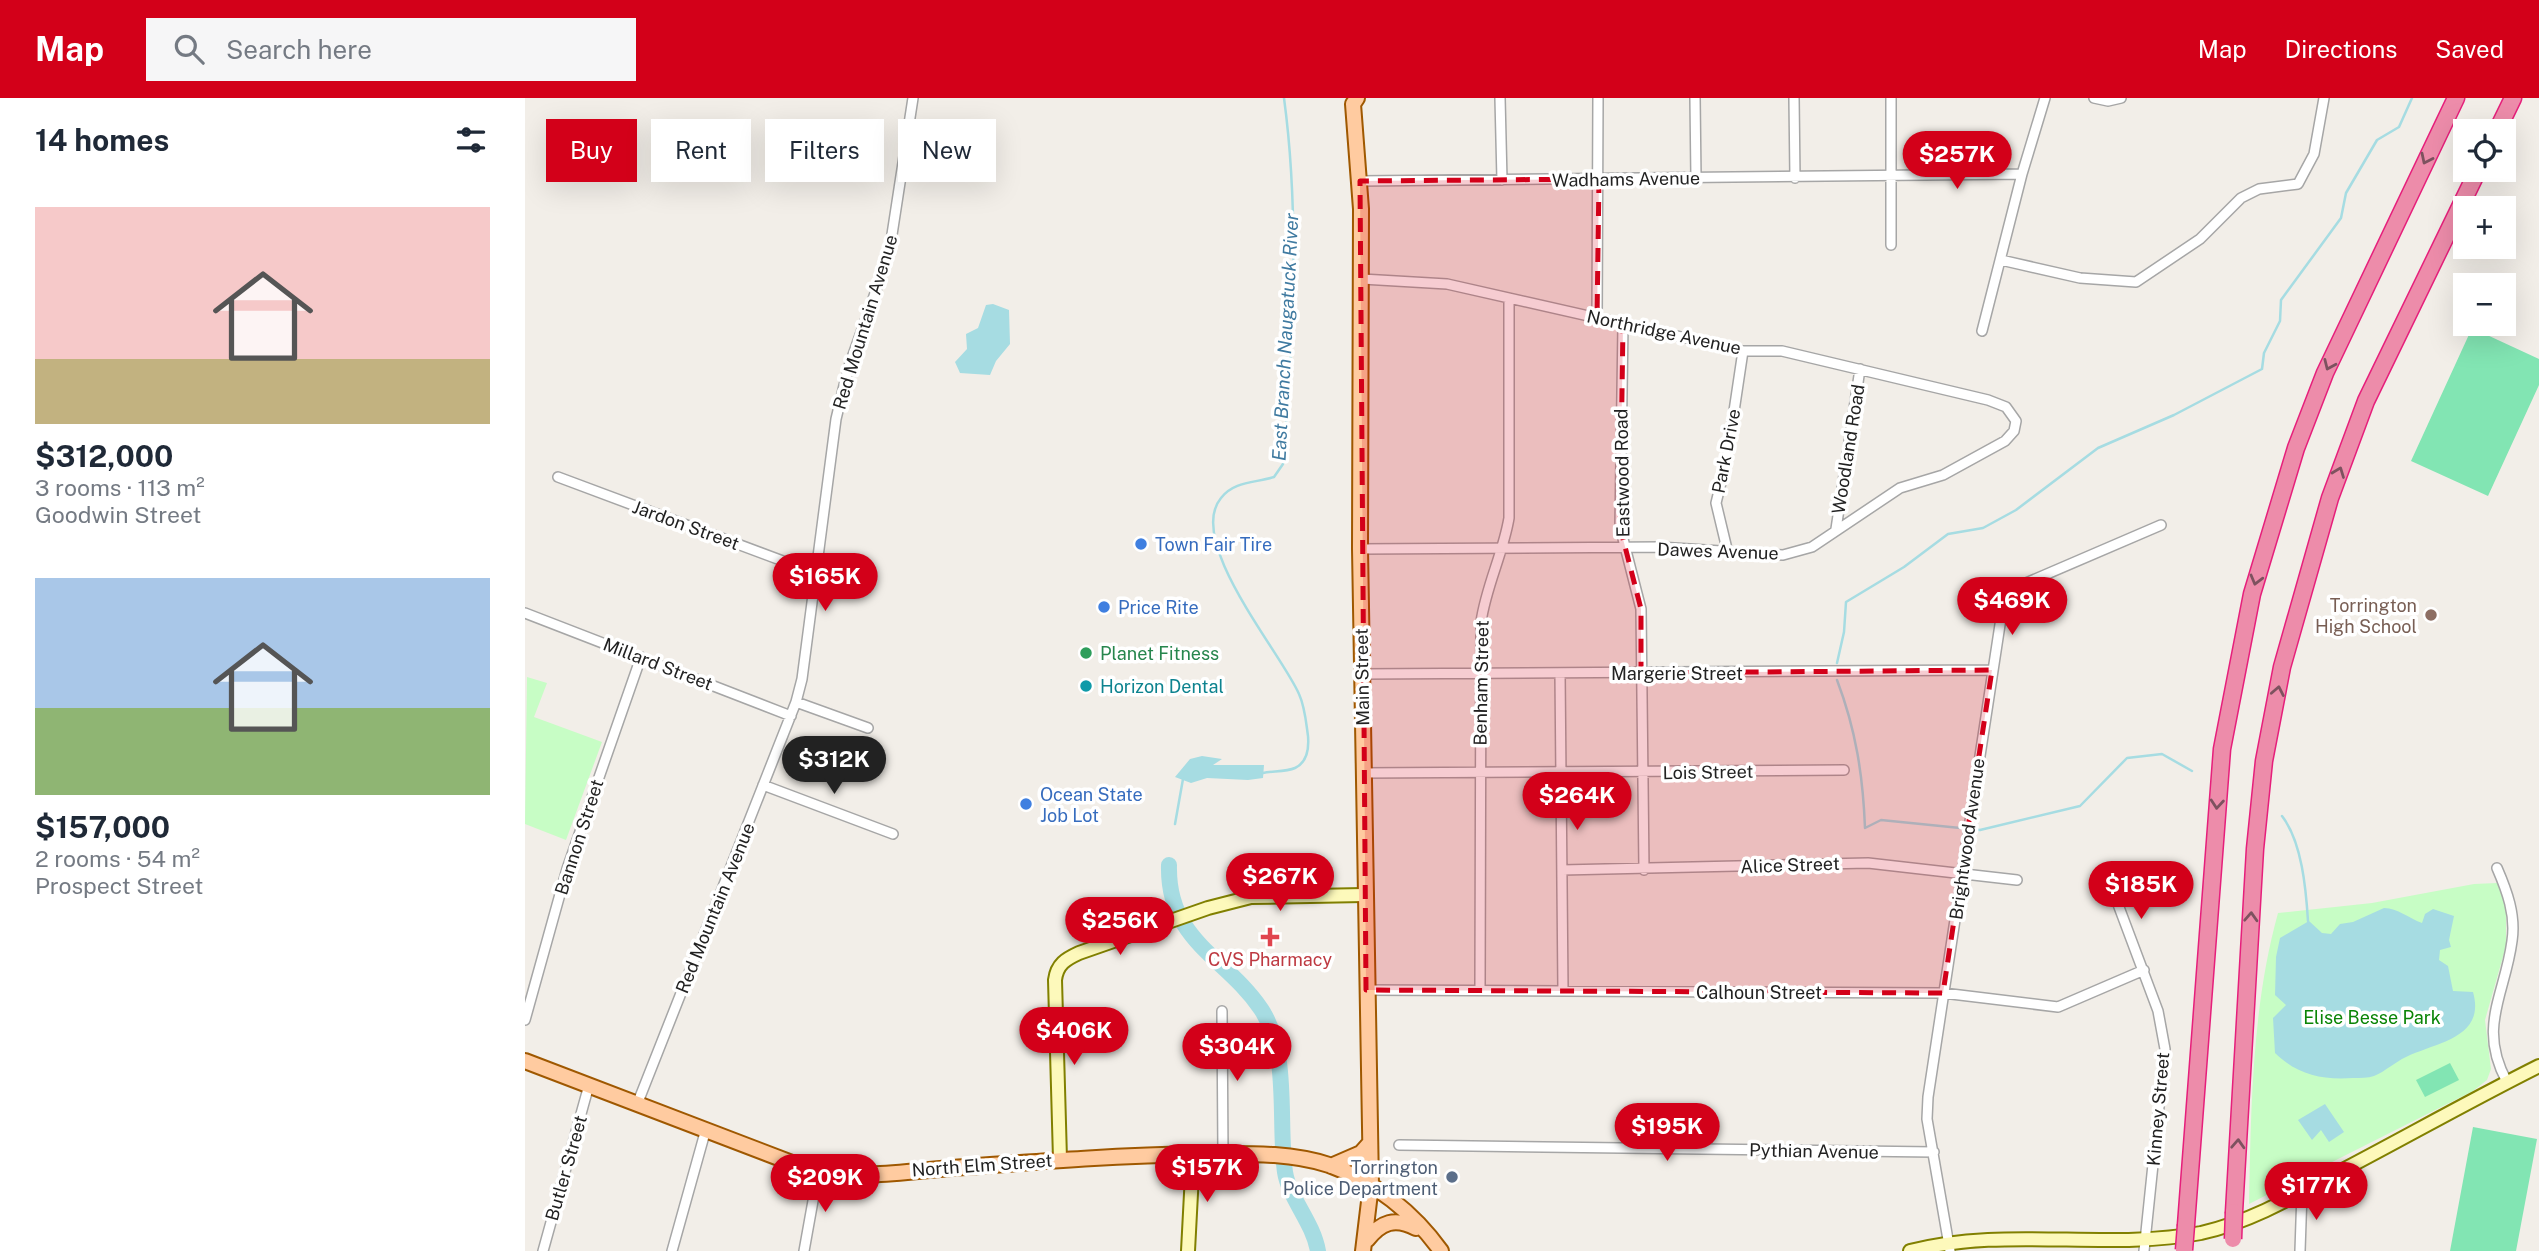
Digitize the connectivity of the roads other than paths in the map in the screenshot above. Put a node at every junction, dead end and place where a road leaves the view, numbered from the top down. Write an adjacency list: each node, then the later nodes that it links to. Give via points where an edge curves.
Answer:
1 (913, 98): 40 (street, Red Mountain Avenue, via 889,254 848,369 836,419)
2 (1500, 98): 20 (street)
3 (1598, 98): 19 (street)
4 (1695, 98): 17 (street)
5 (1794, 98): 18 (street)
6 (1891, 98): 16 (street)
7 (2045, 98): 15 (street)
8 (2094, 98): 9 (street)
9 (2121, 98)
10 (2324, 98): 24 (street, via 2314,154 2298,184 2259,189 2241,198 2200,239 2136,282 2080,278)
11 (2456, 98): 99 (highway, one-way to 99, bridge, via 2325,373 2296,448 2252,594 2222,748)
12 (2513, 98): 14 (highway)
13 (1352, 100): 21 (main road, Main Street)
14 (2503, 119)
15 (2022, 174): 16 (street, Wadhams Avenue); 24 (street)
16 (1892, 176): 18 (street, Wadhams Avenue); 23 (street)
17 (1696, 178): 18 (street, Wadhams Avenue); 19 (street, Wadhams Avenue)
18 (1795, 178)
19 (1599, 179): 20 (street, Wadhams Avenue); 27 (street)
20 (1502, 180): 21 (street, Wadhams Avenue)
21 (1360, 181): 25 (main road, Main Street)
22 (2472, 182): 90 (highway, one-way to 22, bridge, via 2255,849 2264,761 2282,667 2330,498 2366,401)
23 (1891, 245)
24 (2001, 261): 29 (street)
25 (1362, 279): 26 (street, Northridge Avenue, via 1447,284); 36 (main road, Main Street)
26 (1509, 298): 27 (street, Northridge Avenue); 37 (street, Benham Street, via 1509,518)
27 (1597, 318): 28 (street, Northridge Avenue)
28 (1623, 325): 30 (street, Northridge Avenue); 38 (street, Eastwood Road, via 1620,527)
29 (1982, 331)
30 (1743, 351): 31 (street, Northridge Avenue, via 1782,351); 39 (street, Park Drive, via 1716,503)
31 (1860, 369): 32 (street, Northridge Avenue, via 2006,407 2016,421); 35 (street, Woodland Road)
32 (2005, 440): 35 (street, Dawes Avenue, via 1943,475 1900,488)
33 (558, 477): 40 (street, Jardon Street)
34 (2161, 525): 43 (street, Brightwood Avenue, via 2019,586 2003,605)
35 (1836, 529): 39 (street, Dawes Avenue, via 1812,547 1783,555)
36 (1360, 549): 37 (street, Dawes Avenue); 46 (main road, Main Street)
37 (1503, 549): 38 (street, Dawes Avenue); 47 (street, Benham Street, via 1484,599)
38 (1624, 549): 39 (street, Dawes Avenue); 45 (street, Eastwood Road, via 1641,609)
39 (1727, 549)
40 (815, 573): 48 (street, Red Mountain Avenue)
41 (525, 613): 42 (street, Millard Street)
42 (641, 657): 49 (street, Millard Street); 71 (street, Bannon Street, via 567,869)
43 (1992, 670): 45 (street, Margerie Street); 61 (street, Brightwood Avenue)
44 (1560, 673): 45 (street, Margerie Street); 47 (street, Margerie Street); 52 (street)
45 (1641, 673): 53 (street, Eastwood Road)
46 (1362, 674): 47 (street, Margerie Street); 55 (main road, Main Street)
47 (1479, 674): 54 (street, Benham Street)
48 (796, 702): 49 (street, Red Mountain Avenue); 50 (street)
49 (791, 716): 56 (street, Red Mountain Avenue)
50 (868, 728)
51 (1844, 770): 53 (street, Lois Street)
52 (1562, 772): 53 (street, Lois Street); 54 (street, Lois Street); 59 (street)
53 (1641, 772): 60 (street, Eastwood Road)
54 (1480, 773): 55 (street, Lois Street); 66 (street, Benham Street)
55 (1363, 774): 64 (main road, Main Street)
56 (764, 785): 57 (street); 76 (street, Red Mountain Avenue)
57 (893, 834)
58 (2497, 868): 74 (street, via 2512,912 2512,940 2493,1016 2492,1043)
59 (1562, 870): 60 (street, Alice Street); 68 (street)
60 (1644, 870): 61 (street, Alice Street, via 1868,863)
61 (1962, 875): 62 (street, Alice Street); 69 (street, Brightwood Avenue)
62 (2017, 880)
63 (2110, 883): 65 (street, Kinney Street)
64 (1364, 895): 67 (main road, Main Street); 83 (street, via 1251,897 1079,953 1059,966 1055,985)
65 (2144, 970): 69 (street, Calhoun Street, via 2058,1007); 92 (street, Kinney Street, via 2165,1049)
66 (1480, 989): 67 (street, Calhoun Street); 68 (street, Calhoun Street)
67 (1366, 990): 78 (main road, Main Street)
68 (1563, 990): 69 (street, Calhoun Street)
69 (1943, 993): 80 (street, Brightwood Avenue, via 1928,1097)
70 (1222, 1011): 82 (street)
71 (525, 1020)
72 (525, 1061): 75 (main road, North Elm Street)
73 (2539, 1066): 74 (street)
74 (2507, 1082): 87 (street)
75 (589, 1085): 76 (main road, North Elm Street); 93 (street, Butler Street)
76 (638, 1102): 77 (main road, North Elm Street)
77 (706, 1129): 85 (main road, North Elm Street); 94 (street)
78 (1369, 1144): 84 (main road); 86 (main road, Main Street)
79 (1399, 1145): 80 (street, Pythian Avenue)
80 (1934, 1152): 91 (street, Brightwood Avenue)
81 (1193, 1154): 82 (main road, North Elm Street); 83 (main road, North Elm Street); 96 (street)
82 (1223, 1154): 84 (main road, North Elm Street, via 1271,1154)
83 (1060, 1159): 85 (main road, North Elm Street, via 866,1174)
84 (1331, 1166): 86 (main road, North Elm Street)
85 (818, 1172): 95 (street)
86 (1371, 1185): 88 (main road, North Elm Street); 89 (main road, Main Street)
87 (2302, 1192): 92 (street, via 2240,1221); 100 (street)
88 (1430, 1235): 89 (main road, via 1393,1221 1376,1228); 97 (main road, North Elm Street)
89 (1365, 1245)
90 (2232, 1245)
91 (1950, 1247): 92 (street, via 2023,1239); 98 (street)
92 (2144, 1247)
93 (543, 1251)
94 (672, 1251)
95 (804, 1251)
96 (1188, 1251)
97 (1441, 1251)
98 (1910, 1251)
99 (2184, 1251)
100 (2300, 1251)

